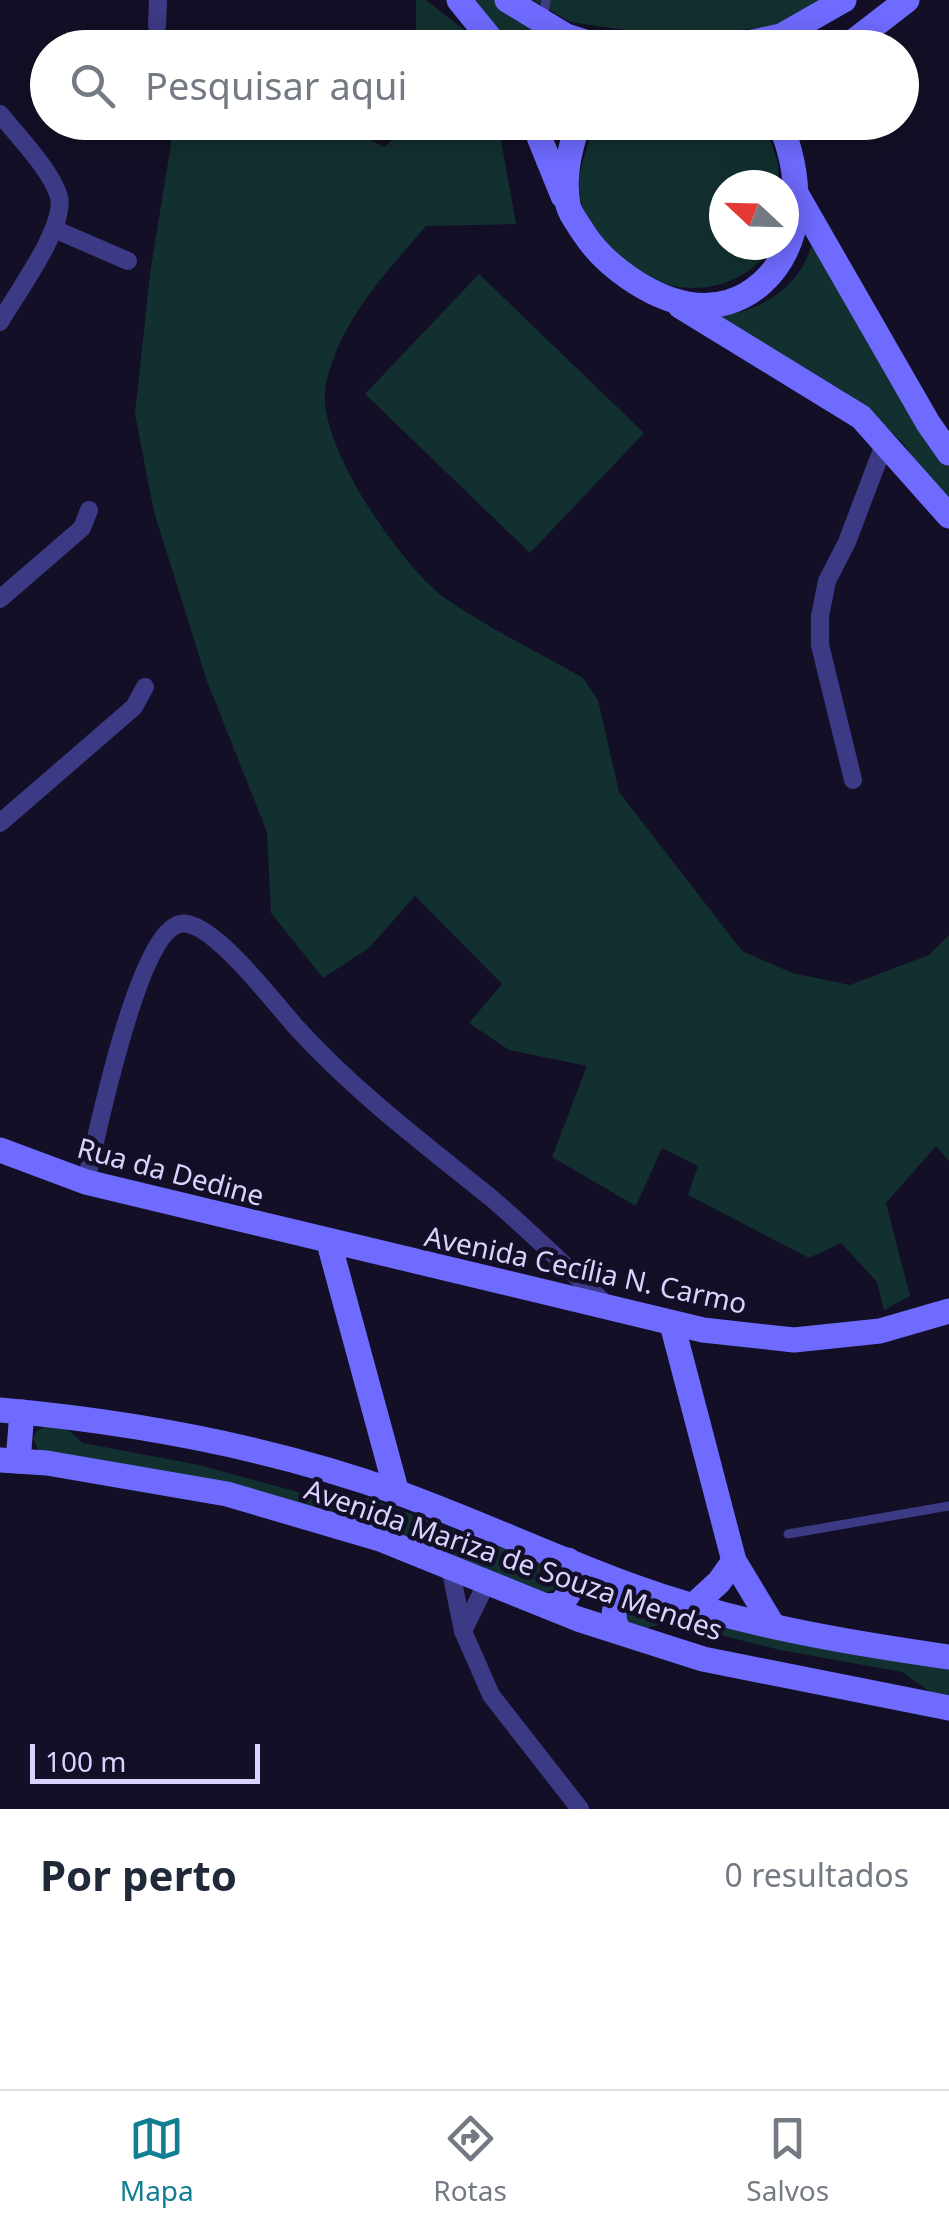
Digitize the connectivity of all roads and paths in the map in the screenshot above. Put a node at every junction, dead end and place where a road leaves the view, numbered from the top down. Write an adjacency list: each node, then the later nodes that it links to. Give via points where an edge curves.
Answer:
1 (158, 0): 7 (street)
2 (459, 0): 8 (main road)
3 (507, 0): 6 (main road)
4 (844, 0): 9 (main road)
5 (907, 0): 10 (main road)
6 (544, 12)
7 (157, 26)
8 (483, 30)
9 (792, 30)
10 (868, 30)
11 (0, 114): 18 (street, via 58,194)
12 (540, 140): 17 (main road)
13 (574, 140): 17 (main road)
14 (789, 140): 15 (main road)
15 (793, 170)
16 (799, 199): 24 (main road)
17 (568, 207): 21 (main road, via 592,246)
18 (54, 229): 20 (street); 22 (street)
19 (783, 260): 21 (main road, via 740,299 712,305)
20 (128, 261)
21 (662, 296): 23 (main road, via 824,393)
22 (0, 322)
23 (885, 442): 26 (main road); 29 (street, via 827,581 820,616 820,645)
24 (949, 453)
25 (89, 510): 27 (street, via 82,528)
26 (949, 516)
27 (0, 600)
28 (145, 687): 30 (street, via 134,707)
29 (853, 780)
30 (0, 823)
31 (0, 1150): 32 (main road, Rua da Dedine)
32 (86, 1182): 33 (main road, Rua da Dedine); 34 (street, via 109,1078 160,939 188,923 203,928 403,1129)
33 (330, 1242): 34 (main road, Avenida Cecília N. Carmo); 39 (main road)
34 (611, 1309): 36 (main road, Avenida Cecília N. Carmo)
35 (949, 1310): 36 (main road, Avenida Cecília N. Carmo, via 880,1331 794,1340)
36 (672, 1324): 43 (main road)
37 (11, 1411): 38 (main road); 39 (main road, Avenida Mariza de Souza Mendes, via 179,1436)
38 (9, 1460): 44 (main road, Avenida Mariza de Souza Mendes, via 227,1494)
39 (398, 1492): 42 (main road, Avenida Mariza de Souza Mendes)
40 (949, 1506): 41 (lane)
41 (788, 1534)
42 (568, 1560): 46 (main road, Avenida Mariza de Souza Mendes); 48 (main road, via 572,1587 558,1604)
43 (734, 1560): 47 (main road); 49 (main road)
44 (450, 1567): 45 (main road, Avenida Mariza de Souza Mendes); 50 (street)
45 (487, 1582): 48 (main road, Avenida Mariza de Souza Mendes); 50 (street)
46 (634, 1587): 47 (main road, Avenida Mariza de Souza Mendes); 51 (main road, via 616,1603 613,1618)
47 (694, 1604): 49 (main road, Avenida Mariza de Souza Mendes)
48 (547, 1606): 51 (main road, Avenida Mariza de Souza Mendes)
49 (772, 1624): 52 (main road, Avenida Mariza de Souza Mendes)
50 (463, 1632): 54 (street, via 491,1695)
51 (620, 1632): 53 (main road, Avenida Mariza de Souza Mendes, via 703,1659)
52 (949, 1658)
53 (949, 1708)
54 (580, 1809)

